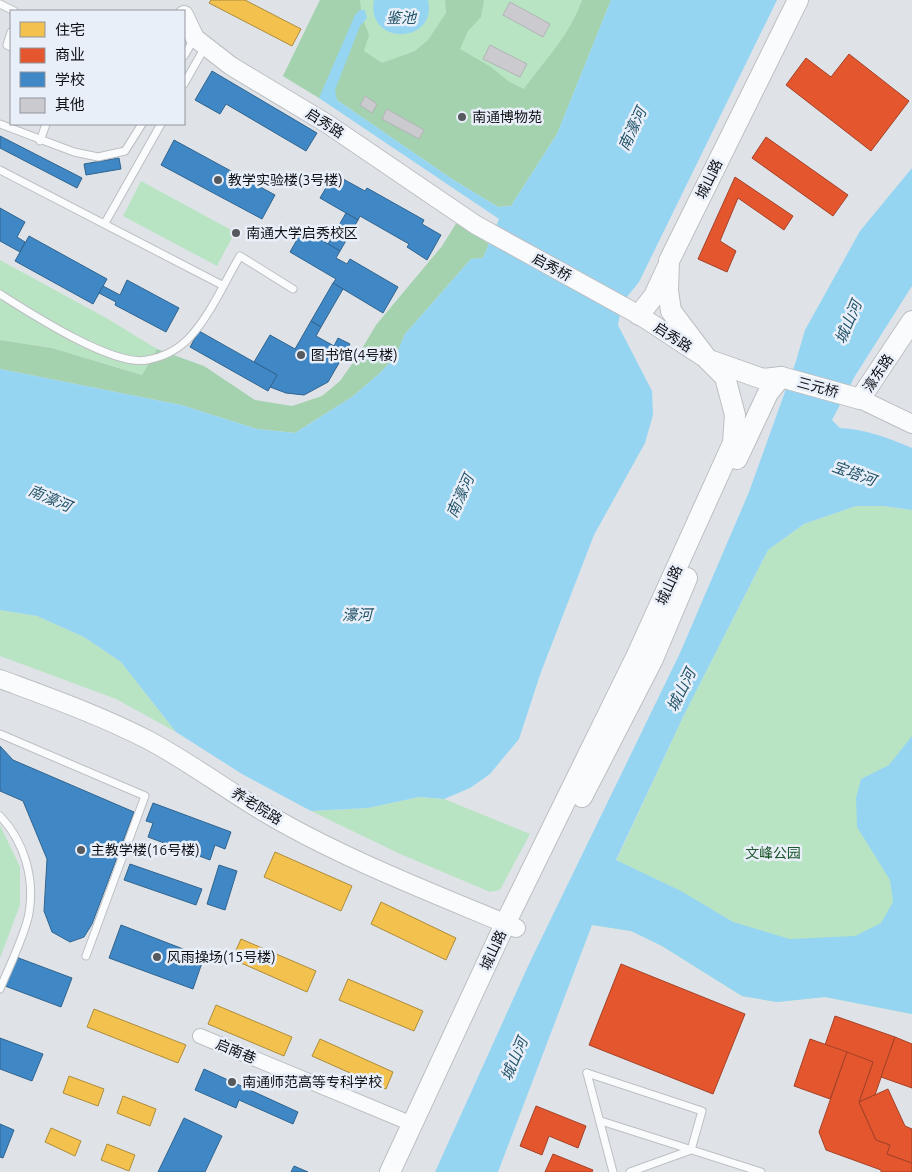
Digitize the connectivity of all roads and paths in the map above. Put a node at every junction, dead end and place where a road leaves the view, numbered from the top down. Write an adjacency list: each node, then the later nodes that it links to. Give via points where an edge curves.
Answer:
1 (798, 0): 18 (main road, 城山路)
2 (0, 4): 3 (lane)
3 (12, 10)
4 (185, 17): 6 (street, 启秀路)
5 (10, 35): 7 (lane, via 7,45)
6 (200, 42): 8 (lane); 9 (lane); 17 (street, 启秀路, via 231,66 326,123)
7 (10, 46)
8 (185, 55)
9 (185, 81)
10 (0, 124): 14 (lane)
11 (46, 125): 14 (lane)
12 (141, 125): 14 (lane, via 125,151 98,157)
13 (160, 125): 16 (lane)
14 (40, 141)
15 (0, 170): 16 (lane)
16 (106, 224): 19 (lane)
17 (476, 225): 22 (street, 启秀桥)
18 (669, 261): 22 (main road, via 660,285); 24 (main road, 城山路, via 671,311)
19 (222, 285): 20 (lane, via 240,256); 21 (lane, via 190,337 171,352 146,361 124,358 94,347)
20 (294, 289)
21 (0, 294)
22 (634, 312): 24 (street, 启秀路)
23 (912, 321): 26 (main road, 濠东路)
24 (708, 360): 25 (main road, 三元桥, via 763,379); 31 (main road, 城山路, via 725,377 732,398 735,415 733,443)
25 (784, 378): 26 (main road, 三元桥); 31 (main road, 城山路, via 768,393 741,449 652,661)
26 (854, 397): 27 (street)
27 (912, 424)
28 (0, 679): 31 (street, 养老院路, via 149,741 203,771 268,815 338,851)
29 (0, 734): 32 (lane, via 146,796)
30 (0, 816): 33 (lane, via 22,849 31,880 29,914)
31 (510, 926): 36 (main road, 城山路); 39 (main road, 城山路)
32 (86, 956)
33 (0, 990)
34 (200, 1036): 36 (street, 启南巷)
35 (601, 1121): 37 (lane); 37 (lane, via 587,1073 702,1111); 40 (lane)
36 (412, 1124): 38 (main road, 城山路)
37 (691, 1150): 41 (lane); 42 (lane)
38 (390, 1172)
39 (405, 1172)
40 (613, 1172)
41 (630, 1172)
42 (762, 1172)

